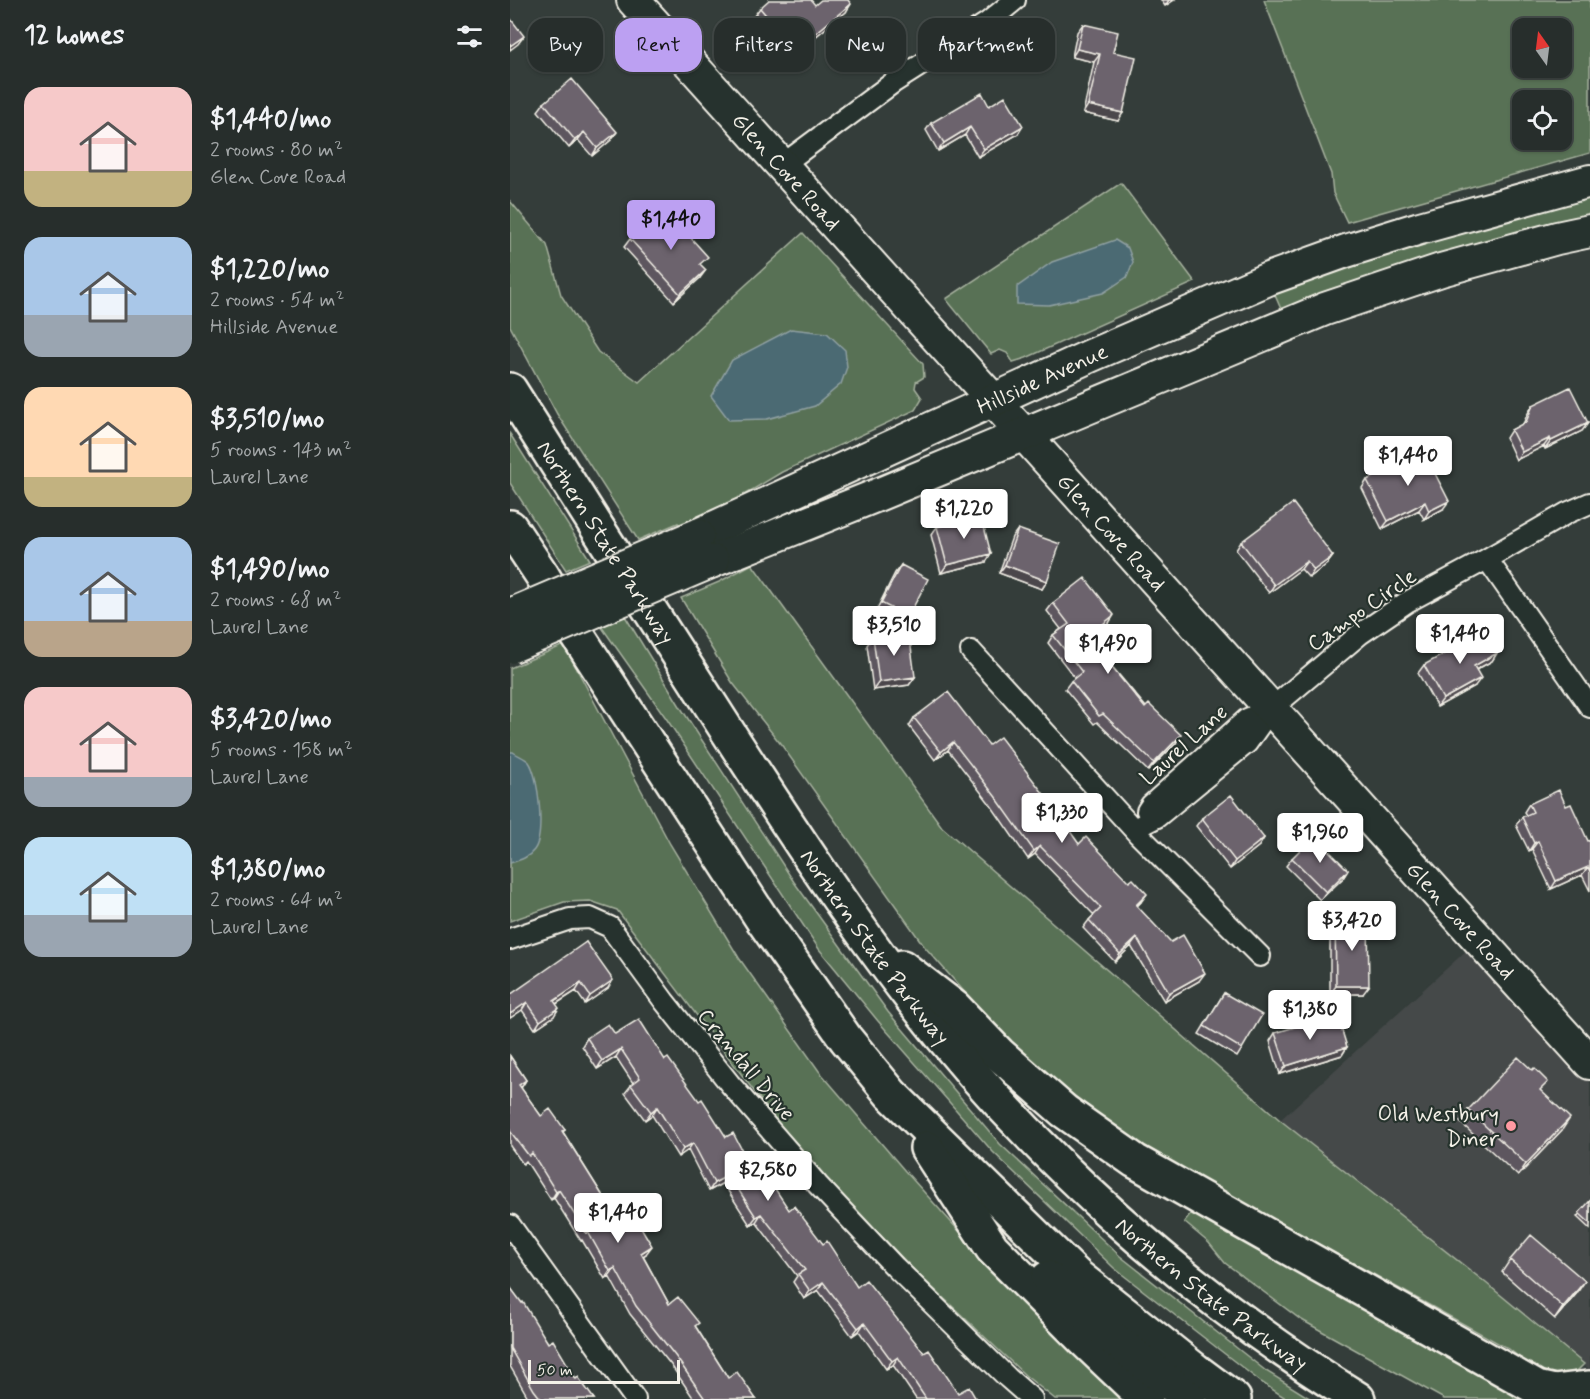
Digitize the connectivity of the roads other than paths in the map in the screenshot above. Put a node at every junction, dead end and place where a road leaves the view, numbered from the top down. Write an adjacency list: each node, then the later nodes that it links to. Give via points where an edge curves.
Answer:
1 (633, 0): 3 (main road, Glen Cove Road)
2 (1015, 0): 3 (street, via 987,23 894,82)
3 (782, 165): 7 (main road, Glen Cove Road)
4 (1590, 182): 7 (main road, Hillside Avenue, via 1460,215 1306,265 1216,300)
5 (1590, 231): 8 (main road, Hillside Avenue, via 1449,267 1363,295)
6 (510, 390): 20 (highway, Northern State Parkway, via 787,823)
7 (993, 400): 8 (main road, Glen Cove Road); 11 (main road, Hillside Avenue)
8 (1023, 435): 11 (main road, Hillside Avenue); 17 (main road, Glen Cove Road)
9 (1590, 502): 12 (street, Campo Circle)
10 (510, 527): 23 (highway, via 762,919 846,1039)
11 (706, 548): 13 (main road, Hillside Avenue, bridge); 14 (main road, Hillside Avenue, bridge)
12 (1487, 559): 16 (street); 17 (street, Campo Circle, via 1407,602 1360,634)
13 (510, 615)
14 (510, 647)
15 (970, 651): 18 (street)
16 (1590, 707)
17 (1271, 709): 18 (street, Laurel Lane, via 1247,719 1151,805); 22 (main road, Glen Cove Road)
18 (1134, 829): 21 (street)
19 (510, 939): 27 (street, Crandall Drive, via 570,919 590,918 610,927 730,1084 818,1185 895,1267)
20 (868, 940): 25 (highway, via 954,1007 1006,1061 1064,1111 1135,1161 1537,1388 1555,1392); 31 (highway, Northern State Parkway, via 960,1058 1062,1168 1229,1311)
21 (1260, 956)
22 (1590, 1063)
23 (891, 1094): 28 (highway, via 993,1248); 29 (highway, via 1008,1238 1114,1339); 30 (highway, via 1077,1276)
24 (510, 1225): 26 (street)
25 (1590, 1388)
26 (635, 1399)
27 (1032, 1399)
28 (1146, 1399)
29 (1190, 1399)
30 (1234, 1399)
31 (1358, 1399)

